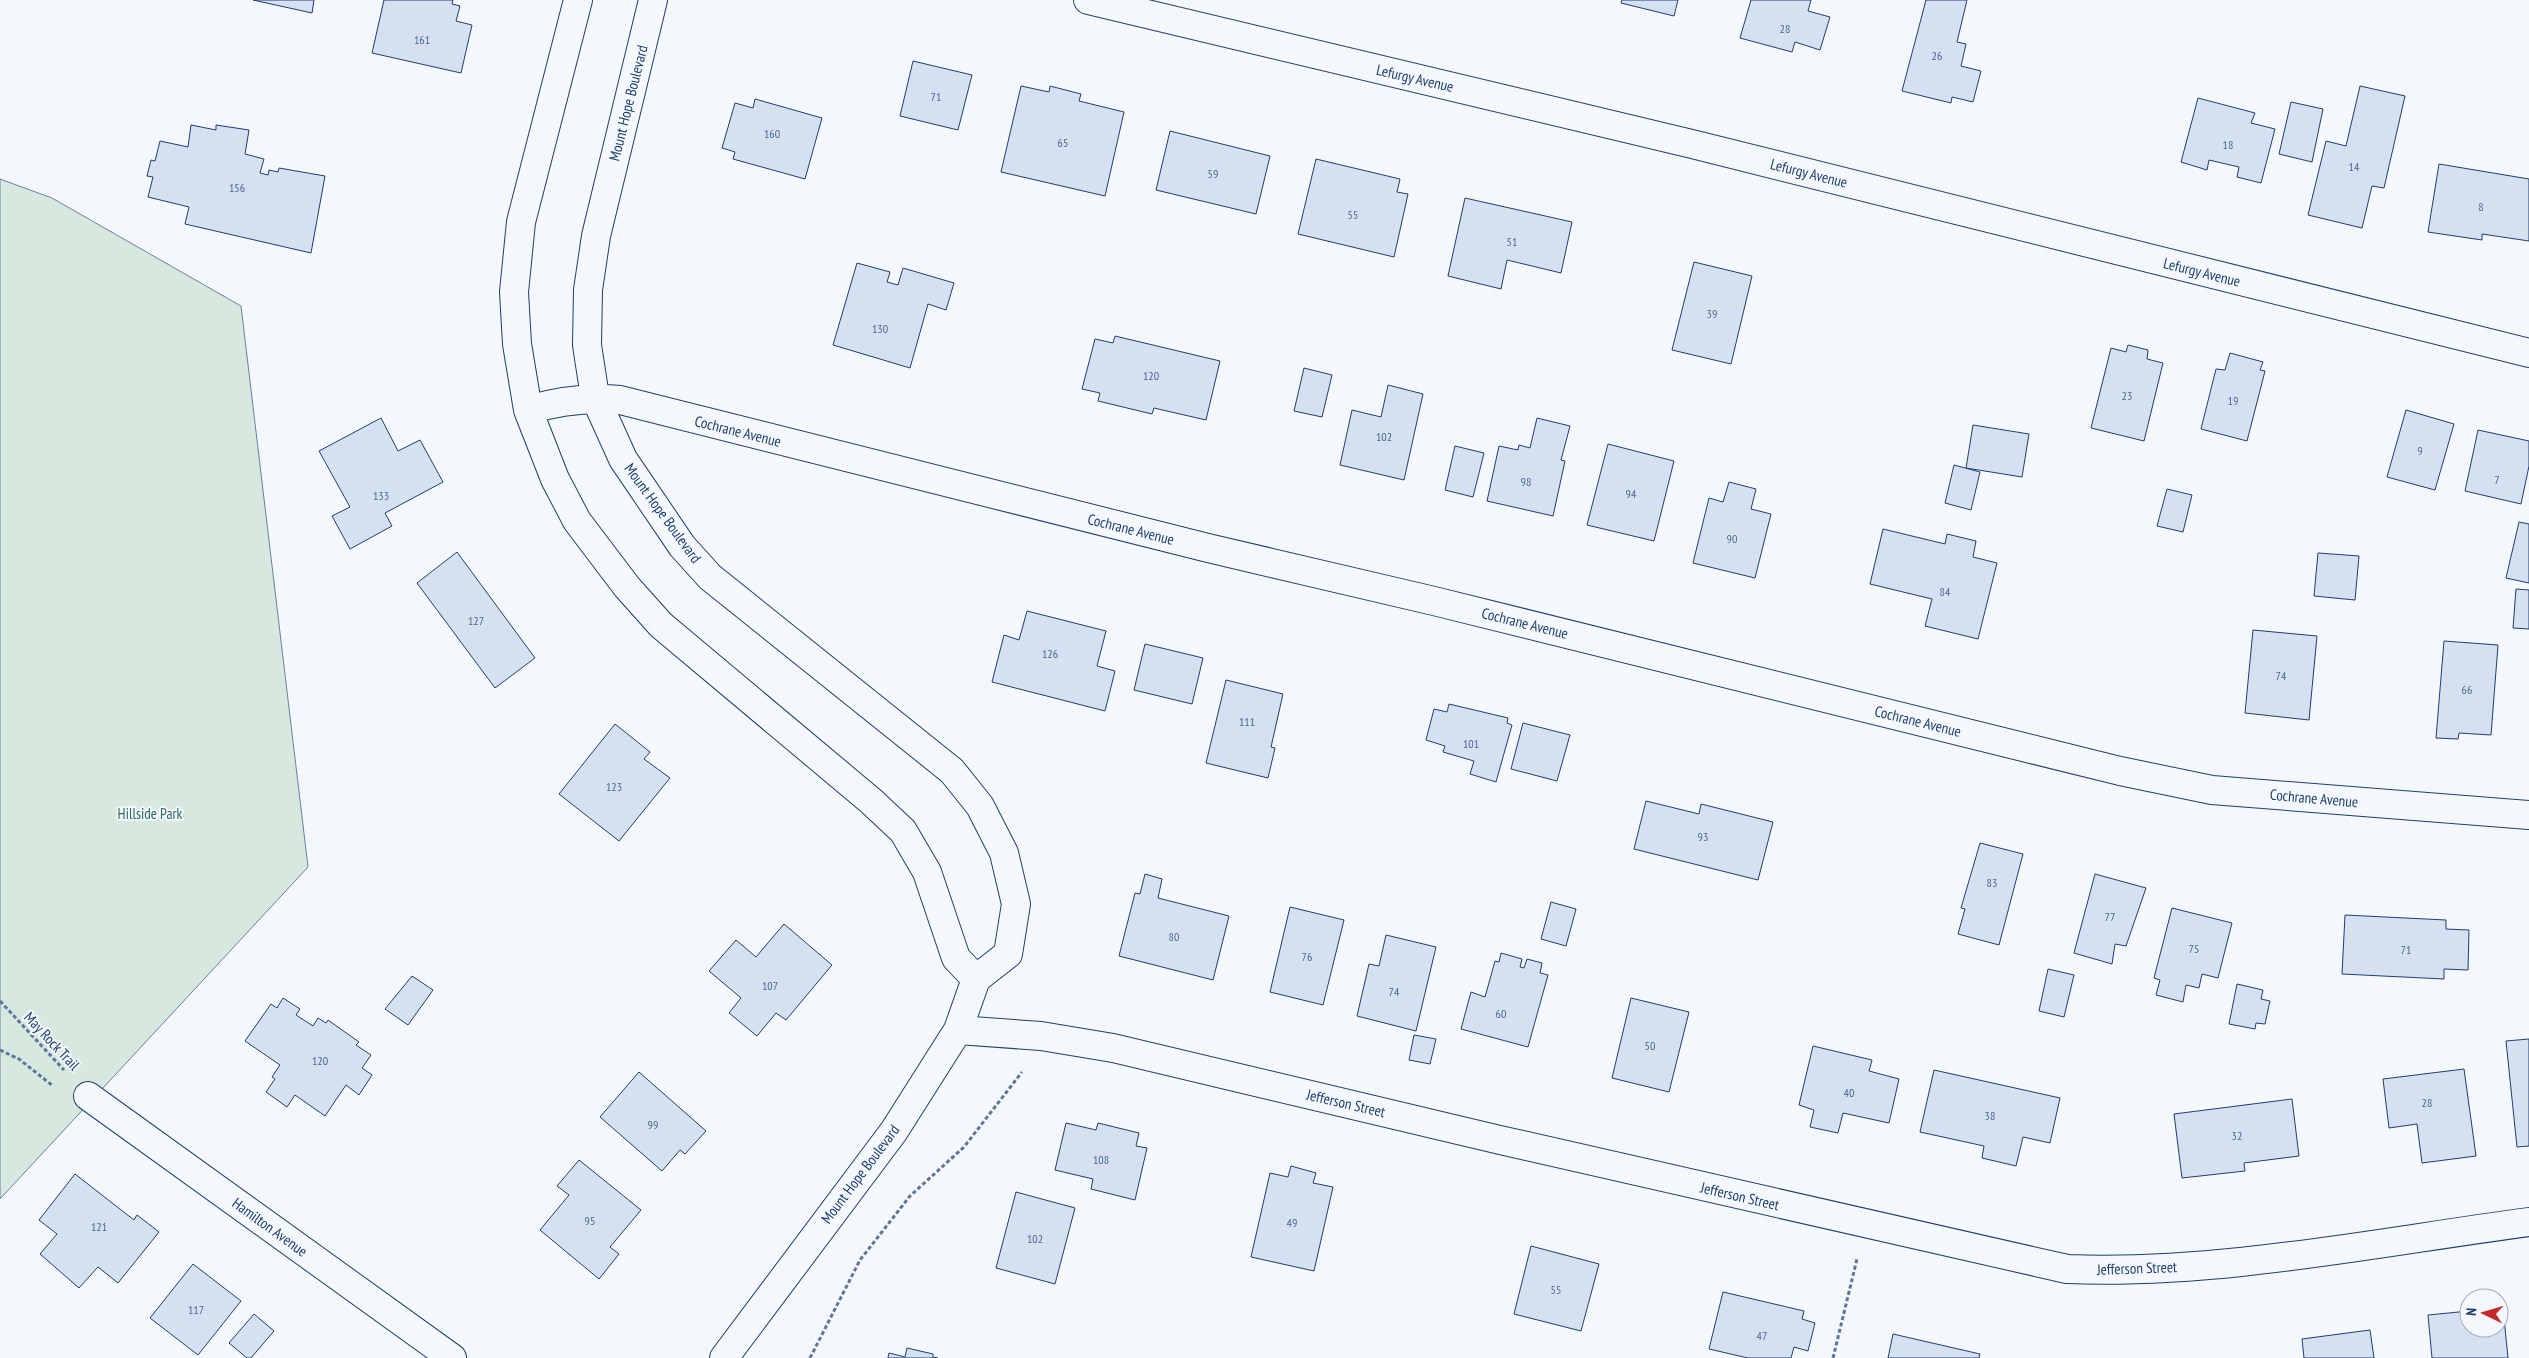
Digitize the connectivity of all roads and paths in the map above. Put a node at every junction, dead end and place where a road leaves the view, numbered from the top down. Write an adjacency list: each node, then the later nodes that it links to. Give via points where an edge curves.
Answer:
1 (578, 0): 6 (street, via 521,222 514,292 517,344)
2 (653, 0): 5 (street, Mount Hope Boulevard, via 596,236 588,290 587,345)
3 (1088, 0): 4 (street, Lefurgy Avenue, via 1682,142)
4 (2529, 353)
5 (595, 397): 6 (street, Cochrane Avenue, via 558,401); 7 (street, Cochrane Avenue, via 620,400 1062,512 2120,771 2212,790); 8 (street, Mount Hope Boulevard, via 623,458 682,546 710,577 952,771 980,806 1004,853 1016,904 1008,954)
6 (528, 410): 8 (street, via 555,478 577,521 627,587 661,624 903,831 927,872 956,958)
7 (2529, 815)
8 (976, 979): 10 (street, Mount Hope Boulevard)
9 (0, 1001): 13 (path, May Rock Trail)
10 (958, 1030): 15 (street, Jefferson Street, via 1041,1036 1113,1048); 17 (street, Mount Hope Boulevard, via 894,1131)
11 (0, 1050): 13 (path, via 19,1059 63,1094)
12 (1024, 1070): 18 (path, via 964,1147 910,1196 860,1260)
13 (88, 1096): 16 (street, Hamilton Avenue)
14 (2529, 1222): 15 (street, Jefferson Street, via 2319,1252 2114,1271 2067,1269)
15 (1865, 1225): 19 (path)
16 (452, 1358)
17 (724, 1358)
18 (810, 1358)
19 (1833, 1358)

